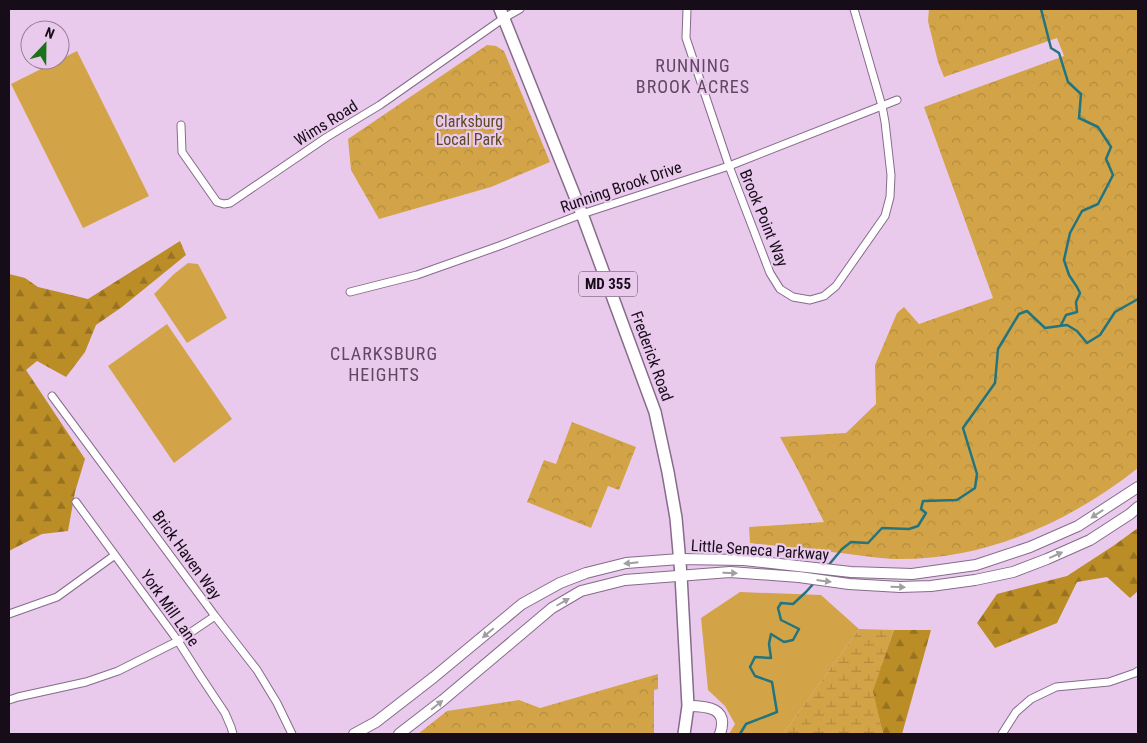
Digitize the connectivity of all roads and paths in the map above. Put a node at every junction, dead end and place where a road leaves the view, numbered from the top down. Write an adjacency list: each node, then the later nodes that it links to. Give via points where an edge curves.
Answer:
1 (520, 9): 4 (street, Wims Road)
2 (687, 9): 8 (street, Brook Point Way, via 686,38)
3 (854, 9): 6 (street, Brook Point Way)
4 (502, 13): 7 (street, Wims Road, via 380,105 230,202 218,202 182,152); 9 (main road, Frederick Road / MD 355)
5 (897, 100): 6 (street, Running Brook Drive)
6 (882, 106): 8 (street, Running Brook Drive); 8 (street, Brook Point Way, via 891,175 885,216 836,286 824,296 810,300 793,297 780,289 770,273)
7 (181, 125)
8 (728, 166): 9 (street, Running Brook Drive)
9 (582, 214): 10 (street, Running Brook Drive, via 417,275); 16 (main road, Frederick Road / MD 355, via 655,412 676,518)
10 (350, 292)
11 (52, 396): 19 (street, Brick Haven Way)
12 (1138, 487): 16 (main road, Little Seneca Parkway, one-way to 16, via 1078,526 976,565 912,574 851,572 744,560)
13 (76, 502): 15 (street, York Mill Lane)
14 (1138, 508): 17 (main road, Little Seneca Parkway, one-way to 14, via 730,572 900,587 975,580 1013,572 1047,559 1090,540)
15 (115, 555): 18 (street, via 57,597); 20 (street, York Mill Lane)
16 (680, 559): 17 (main road, Frederick Road / MD 355); 26 (main road, Little Seneca Parkway, one-way to 26, via 626,563 560,583 522,604 376,722)
17 (681, 575): 23 (main road, Frederick Road / MD 355); 27 (main road, Little Seneca Parkway, one-way to 17, via 552,608 581,591 625,580)
18 (9, 614)
19 (215, 616): 20 (street); 25 (street, Brick Haven Way, via 257,670)
20 (178, 641): 22 (street, via 118,671); 24 (street, York Mill Lane, via 225,713)
21 (1138, 671): 30 (street, via 1109,682 1056,687 1031,699 1016,712)
22 (9, 700)
23 (688, 706): 28 (main road, Frederick Road / MD 355); 29 (main road, via 707,706 716,711 722,717)
24 (233, 734)
25 (292, 734)
26 (354, 734)
27 (399, 734)
28 (684, 734)
29 (720, 734)
30 (1002, 734)

